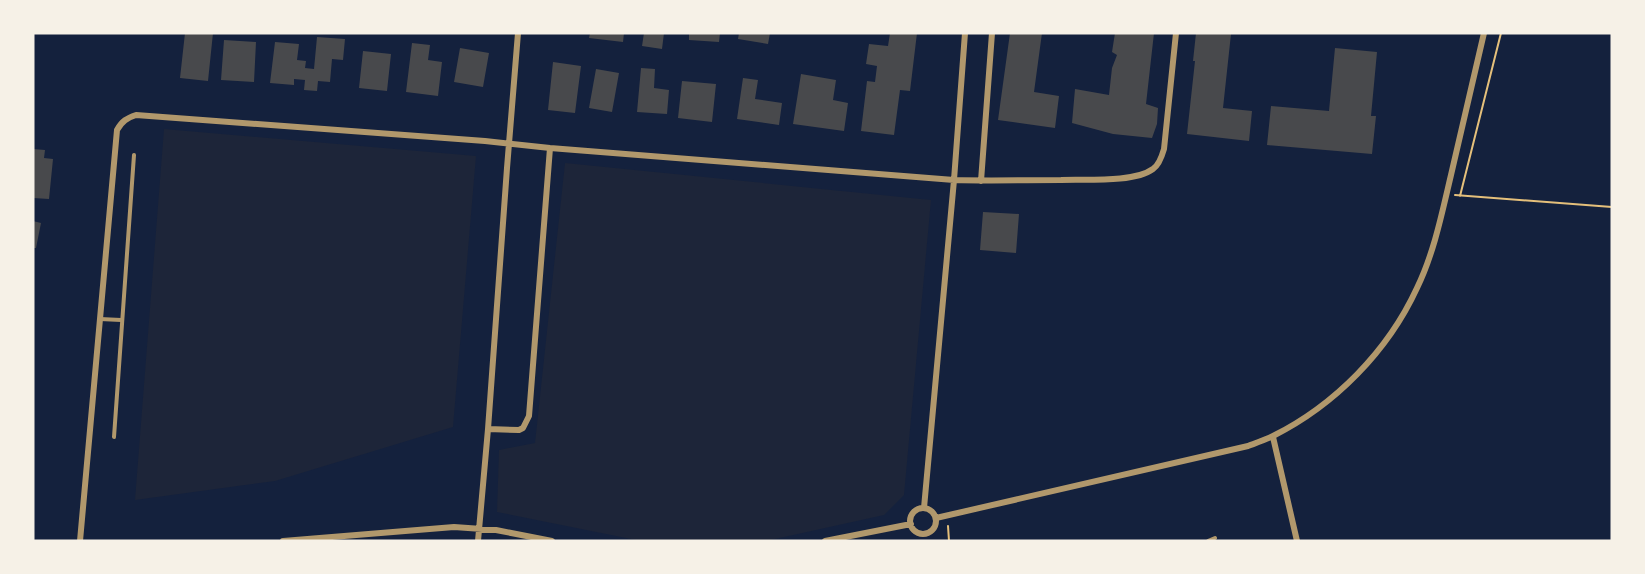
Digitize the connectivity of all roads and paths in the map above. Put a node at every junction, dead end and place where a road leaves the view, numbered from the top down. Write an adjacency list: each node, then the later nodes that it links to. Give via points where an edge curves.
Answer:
1 (518, 33): 7 (street)
2 (965, 33): 10 (street)
3 (992, 33): 11 (street)
4 (1176, 33): 11 (street, via 1164,149 1155,168 1113,179)
5 (1484, 33): 12 (street)
6 (1501, 33): 13 (path)
7 (509, 143): 8 (street); 15 (street, via 128,117 117,130); 17 (street)
8 (550, 148): 10 (street); 17 (street, via 529,416 519,430)
9 (134, 155): 16 (lane)
10 (954, 180): 11 (street); 20 (street)
11 (981, 181)
12 (1446, 195): 13 (path); 19 (street, via 1430,255 1403,315 1370,359 1331,399)
13 (1460, 196): 14 (path)
14 (1612, 207)
15 (100, 319): 16 (lane); 27 (street)
16 (122, 320): 18 (lane)
17 (488, 429): 24 (street)
18 (114, 437)
19 (1273, 437): 21 (street); 34 (street)
20 (924, 508): 22 (street); 23 (street, via 913,513)
21 (948, 516): 22 (street); 32 (path)
22 (936, 518): 25 (street, via 934,527)
23 (910, 524): 25 (street); 31 (street)
24 (479, 529): 28 (street, via 454,527); 29 (street); 30 (street)
25 (922, 538)
26 (1215, 538): 33 (lane)
27 (80, 541)
28 (283, 541)
29 (478, 541)
30 (552, 541)
31 (825, 541)
32 (949, 541)
33 (1208, 541)
34 (1297, 541)

